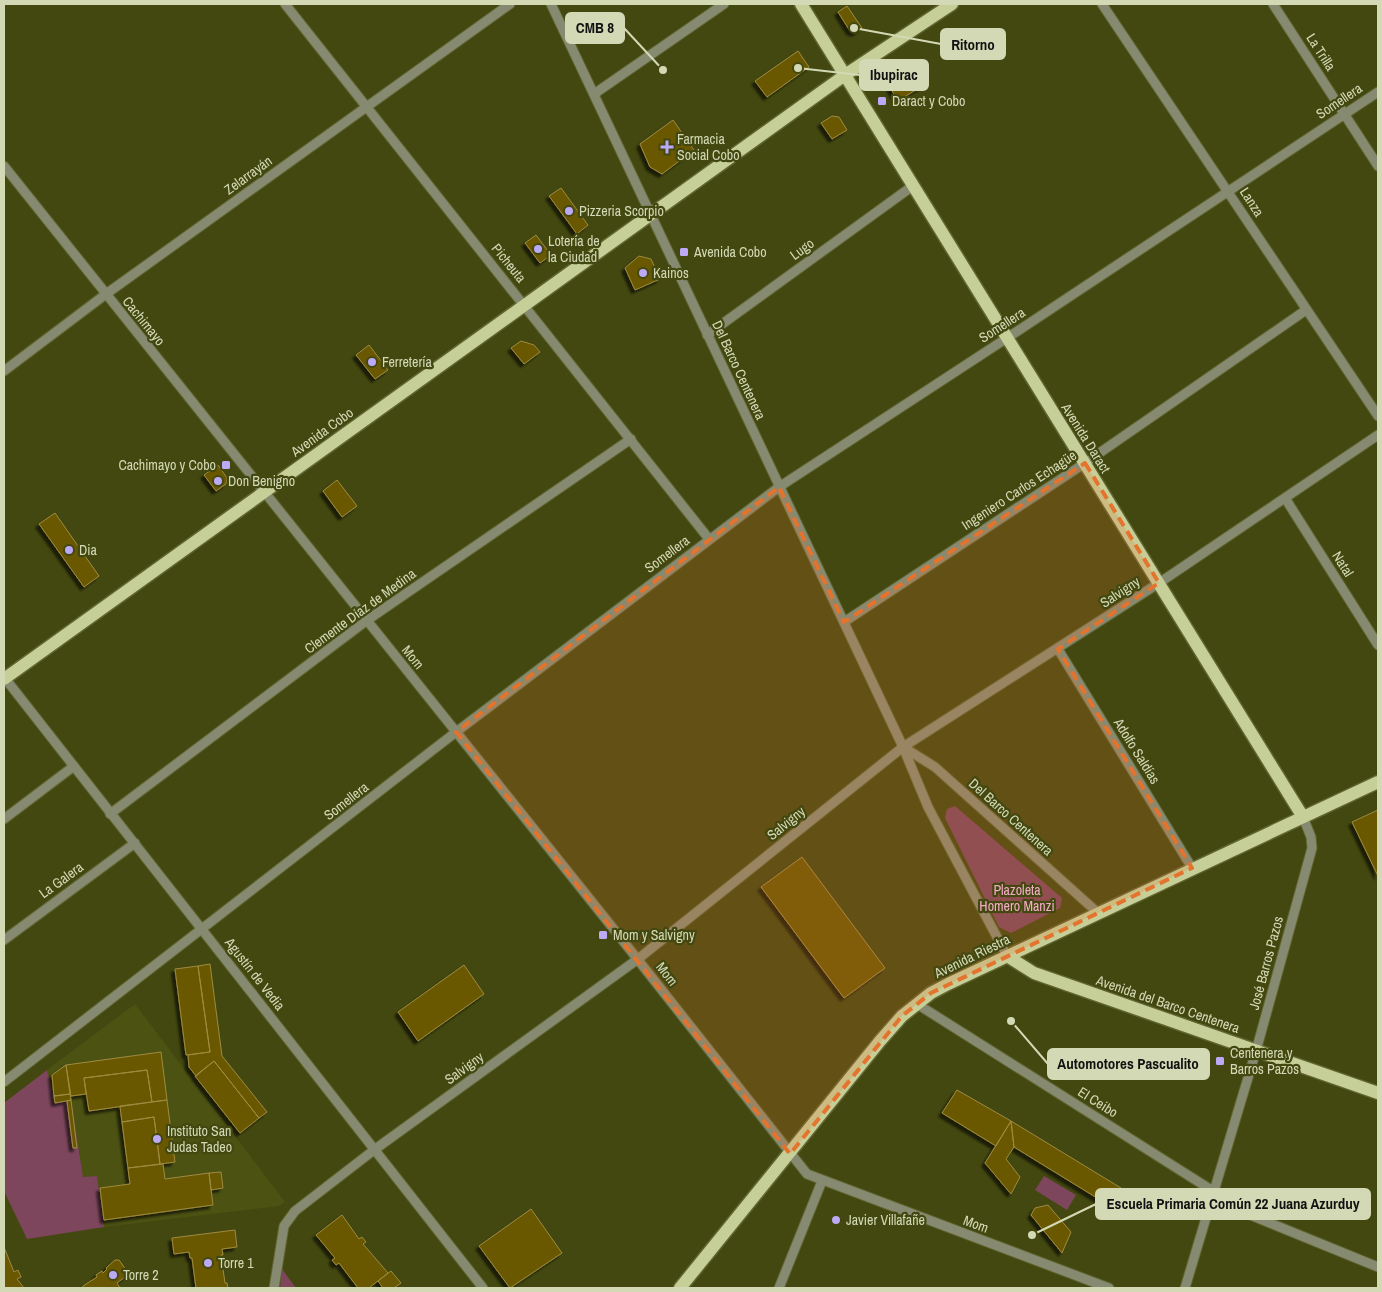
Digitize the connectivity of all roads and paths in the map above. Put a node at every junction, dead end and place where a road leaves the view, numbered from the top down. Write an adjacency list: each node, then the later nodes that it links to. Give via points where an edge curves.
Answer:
1 (285, 4): 12 (street, Picheuta)
2 (510, 4): 12 (street, Zelarrayán)
3 (551, 4): 11 (street, Del Barco Centenera)
4 (724, 4): 11 (street)
5 (801, 4): 9 (main road, Avenida Daract)
6 (952, 4): 9 (main road, Avenida Cobo)
7 (1102, 4): 17 (street, Lanza)
8 (1273, 4): 13 (street, La Trilla)
9 (845, 75): 16 (main road, Avenida Daract); 18 (main road, Avenida Cobo)
10 (1378, 92): 13 (street, Somellera)
11 (594, 94): 18 (street, Del Barco Centenera)
12 (367, 107): 19 (street, Zelarrayán); 20 (street, Picheuta)
13 (1345, 114): 15 (street, La Trilla); 17 (street, Somellera)
14 (4, 166): 19 (street, Cachimayo)
15 (1378, 166)
16 (914, 185): 22 (street, Lugo); 23 (main road, Avenida Daract)
17 (1228, 192): 21 (street, Lanza); 23 (street, Somellera)
18 (650, 215): 20 (main road, Avenida Cobo); 22 (street, Del Barco Centenera)
19 (106, 294): 24 (street, Zelarrayán); 30 (street, Cachimayo)
20 (525, 305): 27 (street, Picheuta); 30 (main road, Avenida Cobo)
21 (1306, 310): 25 (street, Lanza); 28 (street, Ingeniero Carlos Echagüe)
22 (708, 335): 29 (street, Del Barco Centenera)
23 (1007, 338): 28 (main road, Avenida Daract); 29 (street, Somellera)
24 (4, 371)
25 (1378, 416)
26 (1378, 435): 31 (street, Salvigny)
27 (631, 439): 32 (street, Picheuta); 34 (street, Clemente Díaz de Medina)
28 (1085, 464): 33 (main road, Avenida Daract); 35 (street, Ingeniero Carlos Echagüe)
29 (779, 486): 32 (street, Somellera); 35 (street, Del Barco Centenera)
30 (264, 492): 34 (street, Mom); 38 (main road, Avenida Cobo)
31 (1285, 498): 33 (street, Salvigny); 36 (street, Natal)
32 (710, 540): 39 (street, Somellera)
33 (1159, 583): 37 (street, Salvigny); 44 (main road, Avenida Daract)
34 (366, 621): 39 (street, Mom); 43 (street, Clemente Díaz de Medina)
35 (844, 622): 40 (street, Del Barco Centenera)
36 (1378, 645)
37 (1058, 649): 40 (street, Salvigny); 47 (street, Adolfo Saldías)
38 (4, 678): 41 (street, Agustín de Vedia)
39 (456, 732): 49 (street, Somellera); 52 (street, Mom)
40 (903, 747): 48 (street, Del Barco Centenera, via 935,767); 51 (street, Del Barco Centenera, via 928,807); 52 (street, Salvigny)
41 (74, 766): 43 (street, Agustín de Vedia); 45 (street)
42 (1378, 782): 44 (main road, Avenida Riestra)
43 (110, 814): 46 (street, Agustín de Vedia)
44 (1303, 817): 47 (main road, Avenida Riestra); 54 (street, José Barros Pazos, via 1312,848)
45 (4, 819)
46 (135, 843): 49 (street, Agustín de Vedia); 50 (street, La Galera)
47 (1192, 868): 48 (main road, Avenida Riestra)
48 (1097, 912): 51 (main road, Avenida Riestra)
49 (203, 930): 55 (street, Somellera); 57 (street, Agustín de Vedia)
50 (4, 940)
51 (1007, 956): 53 (main road, Avenida Riestra, via 931,993); 54 (main road, Avenida del Barco Centenera, via 1034,973)
52 (638, 959): 57 (street, Salvigny); 58 (street, Mom)
53 (917, 1004): 58 (main road, Avenida Riestra, via 880,1041); 60 (street, El Ceibo)
54 (1256, 1051): 56 (main road, Avenida del Barco Centenera); 60 (street, José Barros Pazos)
55 (4, 1082)
56 (1378, 1093)
57 (374, 1150): 63 (street, Salvigny, via 295,1211 284,1226); 64 (street, Agustín de Vedia)
58 (790, 1154): 59 (street, Mom, via 807,1174); 65 (main road, Avenida Riestra)
59 (822, 1181): 62 (street, Mom); 66 (street)
60 (1213, 1192): 61 (street, El Ceibo, via 1234,1208); 68 (street, José Barros Pazos)
61 (1378, 1267)
62 (1096, 1286): 67 (street, Mom)
63 (274, 1288)
64 (483, 1288)
65 (680, 1288)
66 (779, 1288)
67 (1109, 1288)
68 (1184, 1288)

